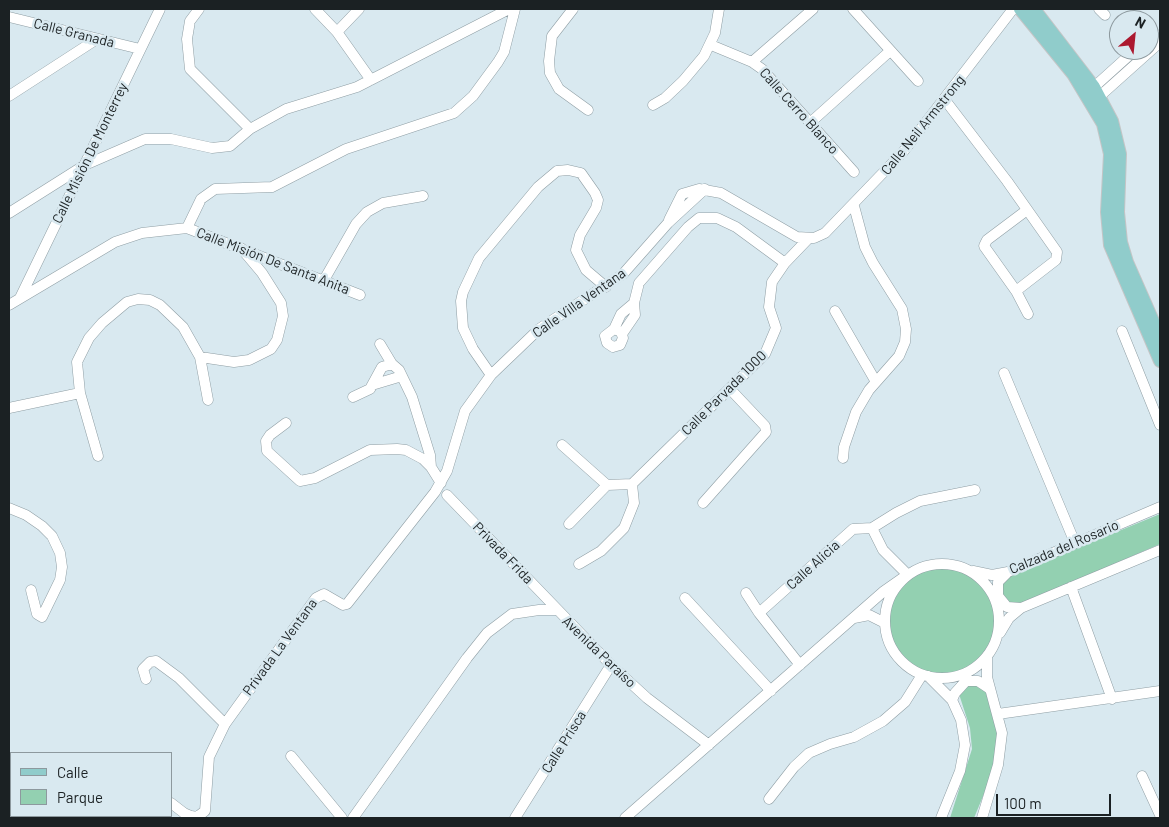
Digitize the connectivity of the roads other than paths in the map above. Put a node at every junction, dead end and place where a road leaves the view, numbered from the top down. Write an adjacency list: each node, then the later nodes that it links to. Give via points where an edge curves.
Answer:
1 (160, 9): 18 (street, Calle Misión De Monterrey)
2 (199, 9): 31 (street, via 190,22 187,39 190,69)
3 (315, 9): 15 (street)
4 (359, 9): 15 (street)
5 (509, 9): 23 (street)
6 (515, 9): 38 (street, Calle Misión De Santa Anita, via 504,52 473,96 454,113 346,149 272,187 215,189 201,199)
7 (573, 9): 29 (street, via 552,36 548,61 554,83)
8 (719, 9): 17 (street)
9 (813, 9): 22 (street)
10 (853, 9): 19 (street)
11 (1013, 9): 27 (street, Calle Neil Armstrong)
12 (1020, 9): 55 (main road, via 1073,74 1103,124 1110,154 1107,212 1110,245)
13 (1034, 9): 25 (main road)
14 (9, 17): 16 (street, Calle Granada)
15 (337, 32): 23 (street)
16 (97, 39): 18 (street, Calle Granada); 26 (street)
17 (711, 44): 22 (street, Calle Cerro Blanco); 28 (street, via 695,69 666,98)
18 (140, 49): 32 (street, Calle Misión De Monterrey)
19 (890, 51): 24 (street); 30 (street)
20 (1126, 60): 25 (street)
21 (1137, 60): 25 (street)
22 (752, 62): 30 (street, Calle Cerro Blanco, via 774,79)
23 (371, 80): 31 (street, via 286,109)
24 (918, 81)
25 (1097, 91): 52 (main road, via 1112,121 1120,154 1118,212 1121,242)
26 (9, 96)
27 (945, 100): 35 (street, Calle Neil Armstrong); 36 (street)
28 (653, 105)
29 (588, 110)
30 (811, 122): 33 (street, Calle Cerro Blanco)
31 (250, 129): 32 (street, via 230,146 212,148 156,137 145,139)
32 (85, 165): 37 (street); 46 (street, Calle Misión De Monterrey)
33 (854, 172)
34 (423, 196): 42 (street, via 383,202 367,212 356,224)
35 (854, 206): 39 (street, Calle Neil Armstrong, via 825,234); 60 (street, via 865,247 902,309 906,329 905,342 898,356)
36 (1027, 210): 44 (street, via 1057,252 1057,258); 44 (street, via 987,240 984,246)
37 (9, 214)
38 (187, 228): 40 (street, Calle Misión De Santa Anita); 46 (street, Calle Misión De Santa Anita, via 142,233 115,242)
39 (809, 238): 41 (street, Calle Parvada 1000); 43 (street, Calle Villa Ventana, via 797,237 721,193 704,189 668,223 632,265)
40 (240, 246): 42 (street, Calle Misión De Santa Anita); 54 (street, via 276,292 283,316 282,327 271,349 255,358 234,362)
41 (785, 263): 50 (street, via 736,227 717,218 699,218 639,283 635,315); 62 (street, Calle Parvada 1000, via 770,288 769,307 776,328 769,349)
42 (324, 280): 45 (street, Calle Misión De Santa Anita)
43 (606, 287): 58 (street, Calle Villa Ventana, via 539,329); 58 (street, via 586,270 576,250 580,235 596,208 595,192 581,173 557,171 538,187 479,258 462,292 463,328)
44 (1016, 291): 49 (street)
45 (360, 295)
46 (20, 298): 47 (street, Calle Misión De Santa Anita)
47 (9, 305)
48 (835, 311): 60 (street)
49 (1028, 314)
50 (618, 331)
51 (1122, 331): 68 (street)
52 (1160, 338)
53 (380, 344): 56 (street)
54 (200, 356): 63 (street, via 183,327 160,304 138,299 127,302 102,323 82,349 76,371); 65 (street)
55 (1160, 361)
56 (392, 364): 59 (street); 61 (street, via 382,367)
57 (1004, 373): 83 (street)
58 (491, 375): 74 (street, Calle Villa Ventana, via 466,411)
59 (402, 376): 61 (street); 72 (street, via 412,397)
60 (876, 382): 71 (street, via 856,412)
61 (372, 385): 64 (street)
62 (730, 389): 73 (street, Calle Parvada 1000); 78 (street, via 765,426 766,432)
63 (80, 393): 66 (street); 70 (street)
64 (353, 397)
65 (208, 400)
66 (9, 408)
67 (286, 423): 72 (street, via 270,435 266,441 267,451 300,481 315,478 362,453 380,449 406,450)
68 (1160, 425)
69 (562, 445): 75 (street)
70 (98, 456)
71 (843, 458)
72 (431, 467): 74 (street)
73 (632, 484): 75 (street); 85 (street, via 634,503 624,528 601,551)
74 (440, 485): 110 (street, Privada La Ventana, via 347,604 343,605 324,594 316,598)
75 (607, 485): 81 (street)
76 (975, 490): 82 (street, via 920,501)
77 (447, 496): 94 (street, Privada Frida)
78 (703, 503)
79 (1160, 507): 83 (street, Calzada del Rosario)
80 (9, 508): 90 (street, via 42,526 52,536 60,553 60,580 42,617 37,614)
81 (569, 524)
82 (872, 528): 88 (street, via 883,550); 95 (street, Calle Alicia, via 853,529)
83 (1075, 543): 87 (street, Calzada del Rosario)
84 (1160, 550): 89 (street, Calzada del Rosario)
85 (578, 564)
86 (966, 569): 87 (street, Calzada del Rosario, via 992,575); 88 (street, Calzada del Rosario, via 936,563); 98 (street, Calzada del Rosario, via 982,581 993,597 999,615)
87 (1008, 572): 93 (street, via 998,582 998,596 1007,607)
88 (906, 576): 96 (street, via 892,584); 97 (street, via 892,596)
89 (1071, 587): 93 (street, Calzada del Rosario); 107 (street)
90 (31, 590)
91 (746, 592): 95 (street)
92 (685, 598): 105 (street)
93 (1021, 608): 98 (street, Calzada del Rosario)
94 (558, 610): 101 (street, Avenida Paraíso); 118 (street, Avenida Paraíso, via 512,614 487,633)
95 (759, 613): 100 (street)
96 (853, 619): 97 (street, via 869,615); 100 (street)
97 (885, 623): 102 (street, via 892,649 900,660)
98 (998, 634): 99 (street, Calzada del Rosario, via 996,645)
99 (987, 658): 102 (street, via 960,675 940,678); 104 (street)
100 (800, 665): 105 (street)
101 (612, 666): 111 (street, Avenida Paraíso, via 647,698); 119 (street, Calle Prisca)
102 (925, 675): 108 (street); 114 (street, via 905,702 883,721 854,737 809,753)
103 (146, 679): 110 (street, via 143,669 156,661 179,678)
104 (990, 689): 108 (street, via 978,680 966,681); 109 (street)
105 (771, 691): 111 (street)
106 (1160, 691): 107 (street)
107 (1112, 699): 109 (street)
108 (952, 700): 121 (street, via 961,720 965,756)
109 (998, 714): 122 (street, via 1002,733 1000,752)
110 (225, 724): 115 (street, Privada La Ventana, via 209,757 205,811 197,817 192,816)
111 (709, 745): 120 (street)
112 (290, 756): 117 (street)
113 (1142, 776): 116 (street)
114 (769, 799)
115 (172, 804)
116 (1160, 815)
117 (342, 818)
118 (354, 818)
119 (515, 818)
120 (625, 818)
121 (941, 818)
122 (982, 818)

